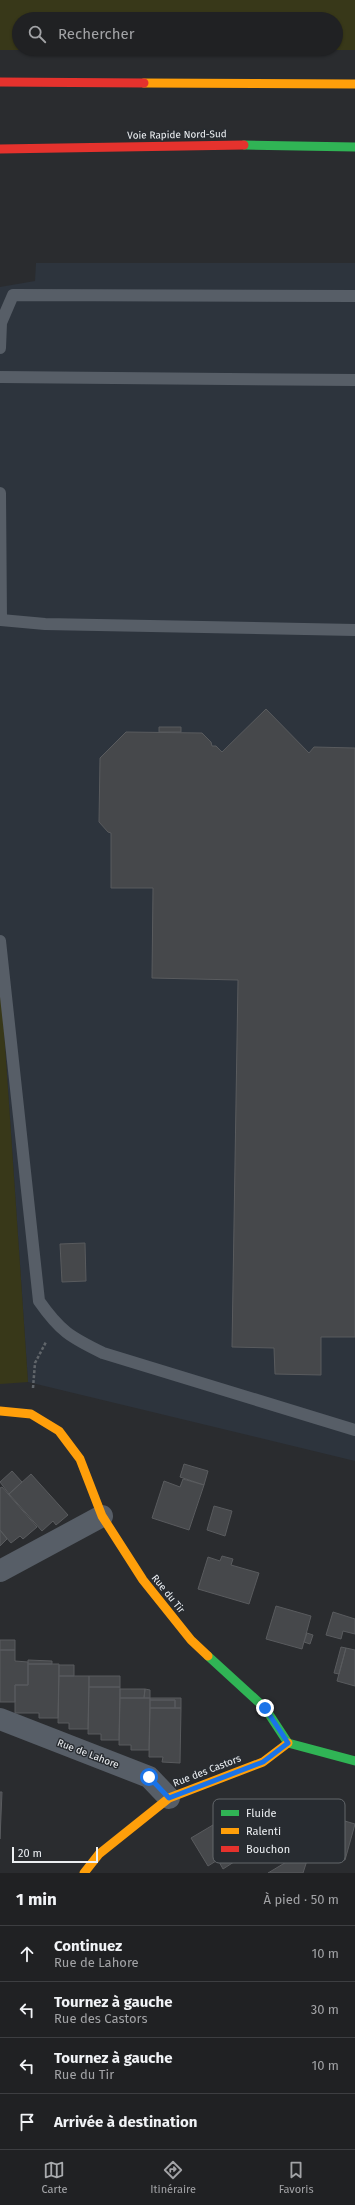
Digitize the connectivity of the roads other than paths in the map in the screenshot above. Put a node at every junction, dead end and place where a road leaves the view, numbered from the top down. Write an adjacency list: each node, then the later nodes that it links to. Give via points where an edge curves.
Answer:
1 (0, 82): 2 (main road)
2 (355, 84)
3 (355, 147): 4 (main road, Voie Rapide Nord-Sud, via 208,145)
4 (0, 149)
5 (355, 296): 6 (lane, via 13,295 1,323)
6 (0, 348)
7 (0, 377): 8 (lane)
8 (355, 380)
9 (0, 493): 10 (lane)
10 (0, 621): 11 (lane)
11 (355, 630)
12 (0, 941): 14 (lane, via 39,1301 55,1323 74,1339 103,1353)
13 (0, 1411): 15 (main road, Rue du Tir, via 31,1414 59,1431 80,1460)
14 (355, 1430)
15 (102, 1516): 16 (street); 18 (main road, Rue du Tir, via 143,1580 191,1640 265,1708)
16 (0, 1571)
17 (0, 1719): 20 (street, Rue de Lahore, via 149,1777)
18 (288, 1743): 19 (main road); 20 (main road, Rue des Castors, via 263,1762)
19 (355, 1761)
20 (169, 1798): 21 (main road, Rue des Castors, via 99,1854)
21 (84, 1873)

